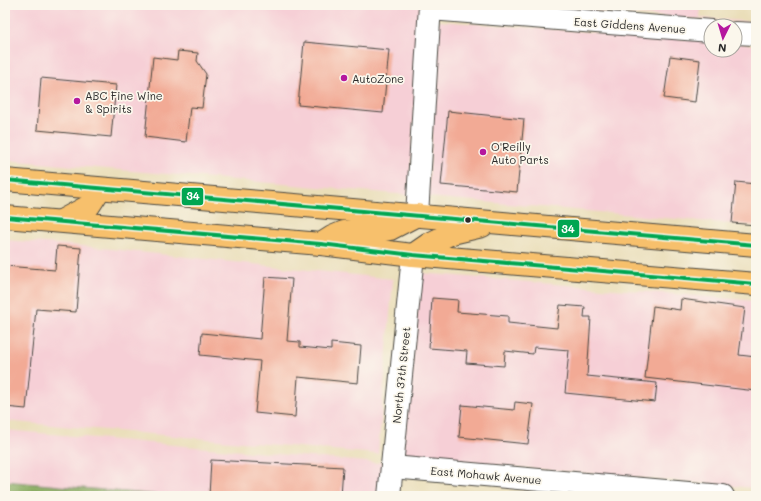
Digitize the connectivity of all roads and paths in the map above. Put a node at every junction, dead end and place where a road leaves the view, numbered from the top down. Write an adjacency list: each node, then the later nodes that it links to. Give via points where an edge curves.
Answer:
1 (430, 7): 2 (street, East Giddens Avenue); 7 (street)
2 (703, 30)
3 (743, 33): 4 (street)
4 (756, 34)
5 (5, 180): 6 (main road)
6 (100, 188): 7 (main road); 9 (main road, via 89,206)
7 (417, 215): 10 (main road); 11 (main road, via 390,229 344,232 332,236)
8 (5, 217): 9 (main road)
9 (61, 221): 11 (main road)
10 (500, 222): 12 (main road); 13 (main road, via 452,233)
11 (321, 244): 13 (main road)
12 (756, 245)
13 (413, 255): 14 (main road); 15 (street, North 37th Street)
14 (756, 284)
15 (392, 467): 16 (street, North 37th Street); 17 (street, East Mohawk Avenue)
16 (389, 496)
17 (723, 496)

